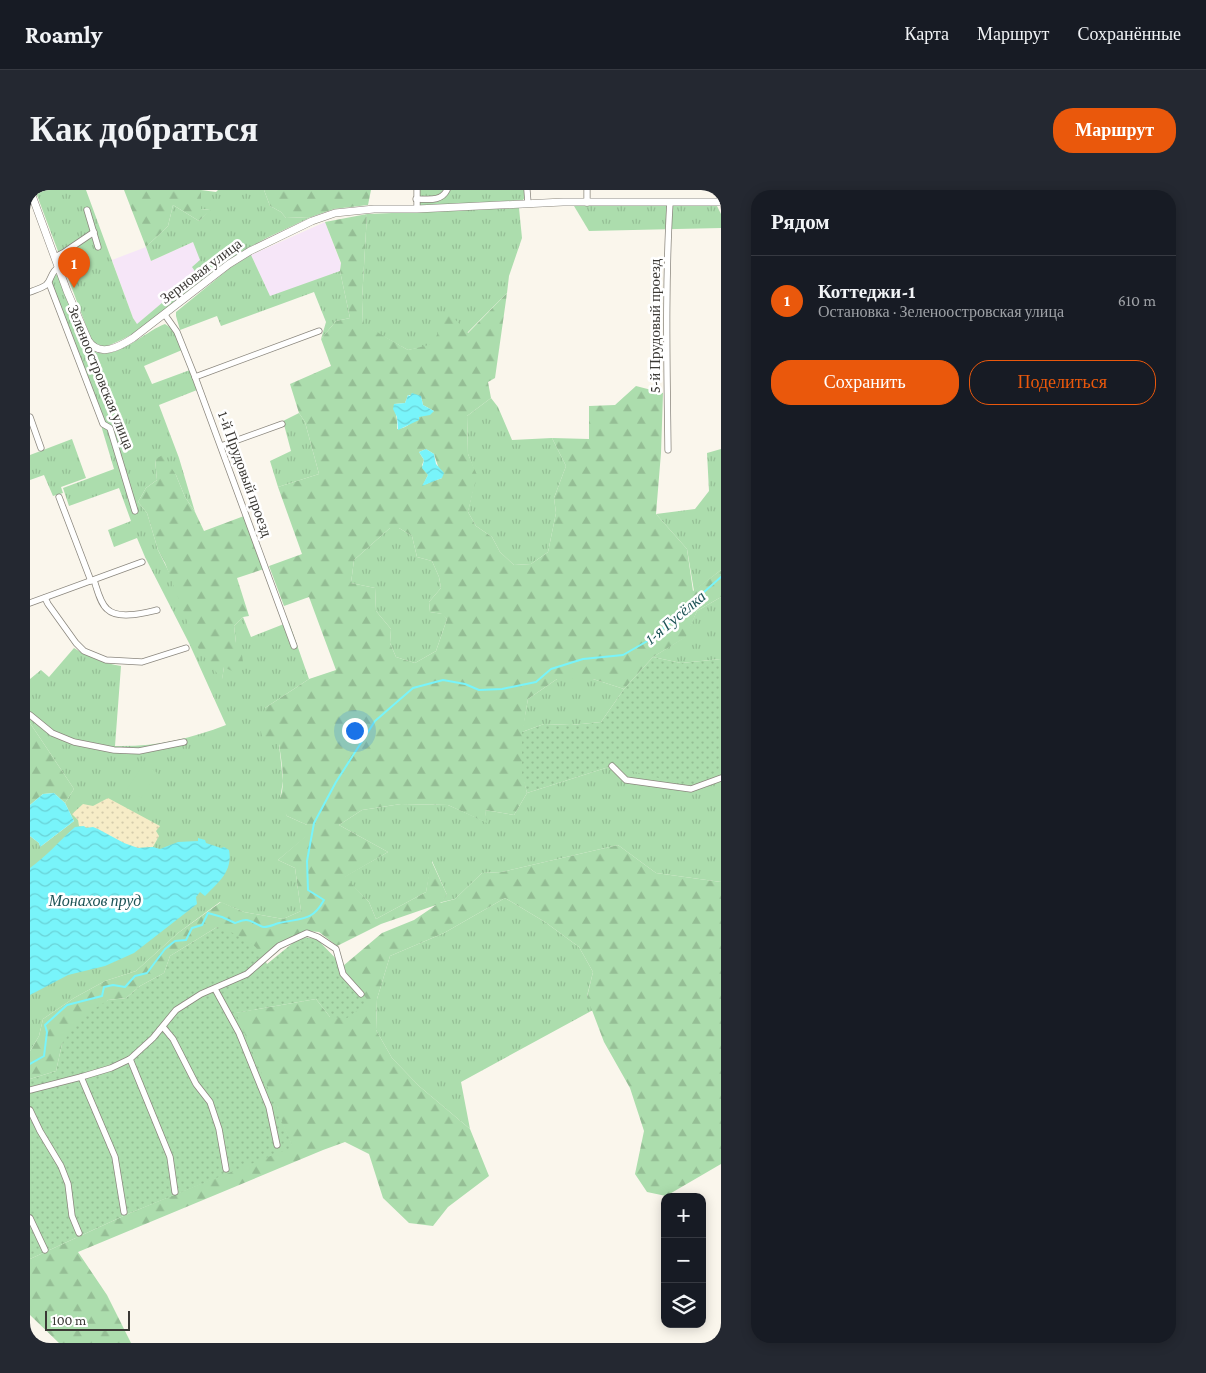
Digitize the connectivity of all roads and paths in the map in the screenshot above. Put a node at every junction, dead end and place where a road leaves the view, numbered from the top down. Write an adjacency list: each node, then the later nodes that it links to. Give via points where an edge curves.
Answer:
1 (30, 190): 15 (street, Зеленоостровская улица)
2 (417, 190): 6 (street)
3 (447, 190): 6 (street, via 438,199)
4 (527, 190): 9 (street)
5 (587, 190): 10 (street)
6 (416, 199): 11 (street)
7 (670, 202): 8 (street, Зерновая улица); 10 (street, Зерновая улица); 27 (street, 5-й Прудовый проезд, via 666,306)
8 (721, 202)
9 (528, 203): 10 (street, Зерновая улица); 11 (street, Зерновая улица)
10 (586, 203)
11 (417, 209): 19 (street, Зерновая улица, via 335,213 312,221 229,264)
12 (87, 210): 13 (street)
13 (94, 232): 14 (street); 15 (street)
14 (98, 247)
15 (55, 257): 16 (street, Зеленоостровская улица)
16 (59, 267): 17 (street, via 54,270); 21 (street, Зеленоостровская улица)
17 (49, 283): 18 (street); 29 (street, Зеленоостровская улица, via 103,424 110,428)
18 (30, 292)
19 (165, 314): 21 (street, Зерновая улица, via 118,347 98,350); 22 (street, 1-й Прудовый проезд, via 177,332)
20 (319, 331): 22 (street)
21 (92, 346)
22 (195, 377): 25 (street, 1-й Прудовый проезд)
23 (30, 417): 26 (street)
24 (282, 424): 25 (street)
25 (221, 446): 35 (street, 1-й Прудовый проезд)
26 (41, 448)
27 (668, 450)
28 (59, 497): 31 (street)
29 (135, 511)
30 (142, 562): 31 (street)
31 (92, 581): 32 (street); 34 (street, via 105,608 111,612 118,615)
32 (45, 598): 33 (street); 36 (street, via 76,643 84,651 106,660 142,662)
33 (30, 603)
34 (157, 610)
35 (294, 646)
36 (186, 648)
37 (30, 715): 38 (street, via 52,733 74,742 114,750 139,751)
38 (184, 742)
39 (612, 766): 40 (street, via 626,780 691,789)
40 (721, 778)
41 (215, 989): 42 (street, via 247,974 279,946 307,933 318,936 336,949 343,974); 43 (street, via 176,1010); 48 (street, via 239,1033 269,1107)
42 (361, 994)
43 (163, 1027): 44 (street); 49 (street, via 210,1102)
44 (130, 1060): 45 (street); 50 (street, via 170,1157)
45 (81, 1077): 46 (street); 51 (street, via 115,1157)
46 (30, 1090)
47 (30, 1110): 53 (street, via 61,1166)
48 (277, 1145)
49 (226, 1169)
50 (175, 1192)
51 (124, 1212)
52 (30, 1218): 54 (street)
53 (79, 1233)
54 (44, 1250)

